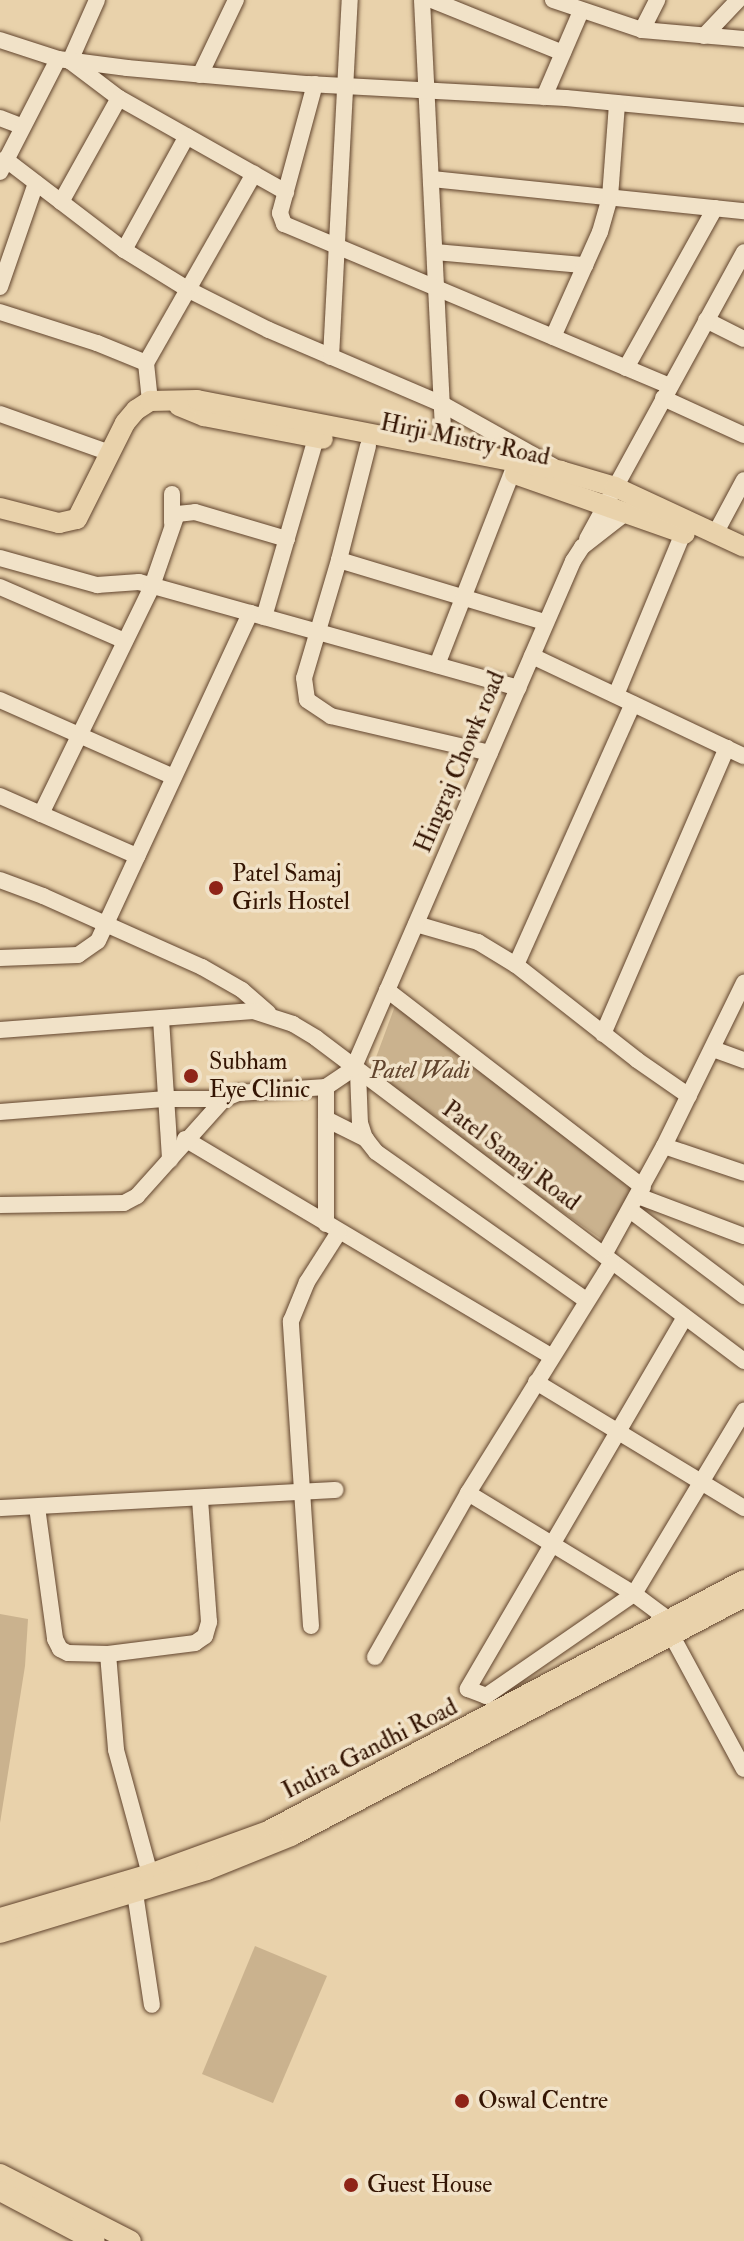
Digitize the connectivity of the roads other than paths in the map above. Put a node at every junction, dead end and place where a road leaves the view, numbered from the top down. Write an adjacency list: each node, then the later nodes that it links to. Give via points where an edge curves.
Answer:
1 (97, 0): 15 (street)
2 (236, 0): 16 (street)
3 (350, 0): 18 (street)
4 (422, 0): 19 (street)
5 (432, 0): 14 (street)
6 (553, 0): 9 (street)
7 (657, 0): 10 (street)
8 (738, 0): 11 (street)
9 (581, 11): 10 (street); 14 (street)
10 (642, 30): 11 (street)
11 (704, 36): 12 (street)
12 (744, 39)
13 (0, 40): 15 (street)
14 (563, 53): 20 (street)
15 (64, 60): 16 (street); 21 (street); 25 (street)
16 (200, 75): 17 (street)
17 (315, 84): 18 (street); 31 (street)
18 (345, 85): 19 (street); 36 (street)
19 (428, 90): 20 (street); 29 (street)
20 (544, 97): 22 (street)
21 (119, 98): 26 (street); 33 (street)
22 (617, 103): 23 (street); 32 (street)
23 (744, 115)
24 (0, 118): 25 (street)
25 (21, 126): 27 (street)
26 (187, 136): 28 (street); 37 (street)
27 (2, 166): 30 (street)
28 (254, 174): 31 (street); 45 (street)
29 (432, 179): 32 (street); 38 (street)
30 (36, 183): 33 (street); 42 (street)
31 (286, 192): 36 (street, via 280,213 284,224)
32 (610, 197): 34 (street); 40 (street)
33 (61, 202): 37 (street)
34 (715, 208): 35 (street); 52 (street)
35 (744, 211)
36 (337, 244): 43 (street); 50 (street)
37 (124, 250): 45 (street)
38 (435, 252): 40 (street); 43 (street)
39 (744, 252): 41 (street)
40 (585, 265): 48 (street)
41 (728, 280): 44 (street); 47 (street)
42 (0, 287)
43 (437, 288): 48 (street); 55 (street)
44 (744, 289)
45 (189, 290): 50 (street); 51 (street)
46 (0, 312): 51 (street)
47 (706, 320): 49 (street); 53 (street)
48 (553, 337): 52 (street)
49 (744, 339)
50 (331, 357): 55 (street)
51 (146, 363): 54 (street)
52 (626, 368): 53 (street)
53 (666, 392): 57 (street); 66 (street)
54 (159, 402): 58 (main road, Hirji Mistry Road); 60 (main road, Hirji Mistry Road, via 197,400); 61 (main road, via 136,410)
55 (442, 404): 60 (street); 62 (street)
56 (0, 414): 61 (street)
57 (744, 435)
58 (316, 438): 59 (main road, Hirji Mistry Road); 73 (street)
59 (368, 446): 63 (main road, Hirji Mistry Road); 78 (street)
60 (444, 449): 62 (main road, Hirji Mistry Road)
61 (110, 453): 68 (main road, via 77,519 59,523)
62 (561, 471): 66 (main road, Hirji Mistry Road)
63 (512, 473): 66 (main road, Hirji Mistry Road); 81 (street)
64 (744, 480): 72 (street)
65 (172, 494): 70 (street)
66 (610, 496): 67 (main road, Hirji Mistry Road); 69 (main road, Hirji Mistry Road); 74 (street)
67 (644, 501): 69 (street, Hingraj Chowk road); 72 (main road, Hirji Mistry Road)
68 (0, 508)
69 (626, 512): 71 (main road, Hirji Mistry Road); 74 (street, Hingraj Chowk road)
70 (172, 523): 73 (street, via 177,514 195,512); 79 (street)
71 (683, 533): 77 (main road, Hirji Mistry Road); 89 (street)
72 (715, 534): 75 (main road, Hirji Mistry Road)
73 (287, 539): 82 (street)
74 (582, 547): 83 (street, Hingraj Chowk road)
75 (744, 547)
76 (0, 558): 79 (street, via 97,585 132,581)
77 (744, 558)
78 (339, 560): 81 (street); 84 (street)
79 (152, 586): 82 (street); 85 (street)
80 (0, 587): 85 (street)
81 (463, 597): 83 (street); 87 (street)
82 (257, 615): 84 (street); 96 (street)
83 (545, 622): 86 (street, Hingraj Chowk road)
84 (319, 632): 87 (street); 94 (street, via 303,690 319,711)
85 (125, 641): 92 (street)
86 (532, 656): 88 (street, Hingraj Chowk road); 89 (street)
87 (437, 665): 88 (street)
88 (518, 688): 94 (street, Hingraj Chowk road)
89 (616, 695): 91 (street)
90 (0, 700): 92 (street)
91 (633, 704): 93 (street); 104 (street)
92 (79, 734): 96 (street); 98 (street)
93 (727, 748): 95 (street); 110 (street)
94 (490, 753): 102 (street, Hingraj Chowk road)
95 (744, 756)
96 (174, 777): 99 (street)
97 (0, 796): 98 (street)
98 (41, 814): 99 (street)
99 (137, 856): 101 (street)
100 (0, 880): 101 (street)
101 (106, 924): 103 (street, via 92,949 78,955); 107 (street, via 202,967 242,990)
102 (416, 924): 104 (street, via 478,942); 106 (street, Hingraj Chowk road)
103 (0, 958)
104 (516, 965): 110 (street)
105 (744, 983): 111 (street)
106 (387, 990): 113 (street, Hingraj Chowk road); 125 (street)
107 (269, 1014): 108 (street, Patel Samaj Road); 113 (street, Patel Samaj Road, via 316,1038)
108 (161, 1019): 109 (street, Patel Samaj Road); 116 (street)
109 (0, 1030)
110 (603, 1034): 115 (street)
111 (713, 1049): 112 (street); 115 (street)
112 (744, 1060)
113 (356, 1070): 114 (street); 121 (street); 129 (street, Patel Samaj Road)
114 (326, 1087): 117 (street, via 238,1093); 119 (street)
115 (689, 1096): 122 (street)
116 (166, 1099): 117 (street); 118 (street); 123 (street)
117 (224, 1099): 120 (street)
118 (0, 1112)
119 (326, 1119): 121 (street); 127 (street)
120 (185, 1139): 123 (street); 127 (street)
121 (366, 1139): 131 (street, via 376,1152)
122 (664, 1146): 124 (street); 125 (street)
123 (170, 1160): 126 (street, via 124,1203)
124 (744, 1173)
125 (637, 1198): 128 (street); 129 (street); 130 (street)
126 (0, 1205)
127 (332, 1228): 133 (street); 140 (street, via 291,1321)
128 (744, 1236)
129 (608, 1258): 131 (street); 132 (street, Patel Samaj Road)
130 (744, 1296)
131 (586, 1300): 133 (street)
132 (685, 1317): 134 (street, Patel Samaj Road); 137 (street)
133 (551, 1356): 135 (street)
134 (744, 1361)
135 (536, 1382): 137 (street); 141 (street)
136 (744, 1411): 138 (street)
137 (618, 1432): 138 (street); 146 (street)
138 (701, 1480): 145 (street); 148 (street)
139 (336, 1490): 140 (street)
140 (301, 1492): 142 (street); 150 (street)
141 (468, 1493): 146 (street); 153 (street)
142 (200, 1498): 143 (street); 152 (street, via 209,1622 205,1636 195,1643)
143 (37, 1507): 144 (street); 152 (street, via 55,1639 68,1653)
144 (0, 1508)
145 (744, 1508)
146 (552, 1544): 148 (street); 148 (street, via 468,1689 486,1696)
147 (744, 1580): 151 (main road, Indira Gandhi Road)
148 (634, 1594): 151 (street)
149 (744, 1597): 151 (main road, Indira Gandhi Road)
150 (311, 1626)
151 (671, 1628): 154 (street); 155 (main road, Indira Gandhi Road, via 268,1831); 156 (main road, Indira Gandhi Road, via 291,1836)
152 (108, 1654): 155 (street, via 116,1750)
153 (375, 1657)
154 (743, 1776)
155 (150, 1874): 157 (main road, Indira Gandhi Road)
156 (135, 1893): 158 (main road, Indira Gandhi Road); 159 (street)
157 (0, 1918)
158 (0, 1933)
159 (152, 2005)
160 (0, 2174): 163 (main road)
161 (0, 2191): 162 (main road)
162 (95, 2241)
163 (131, 2241)

